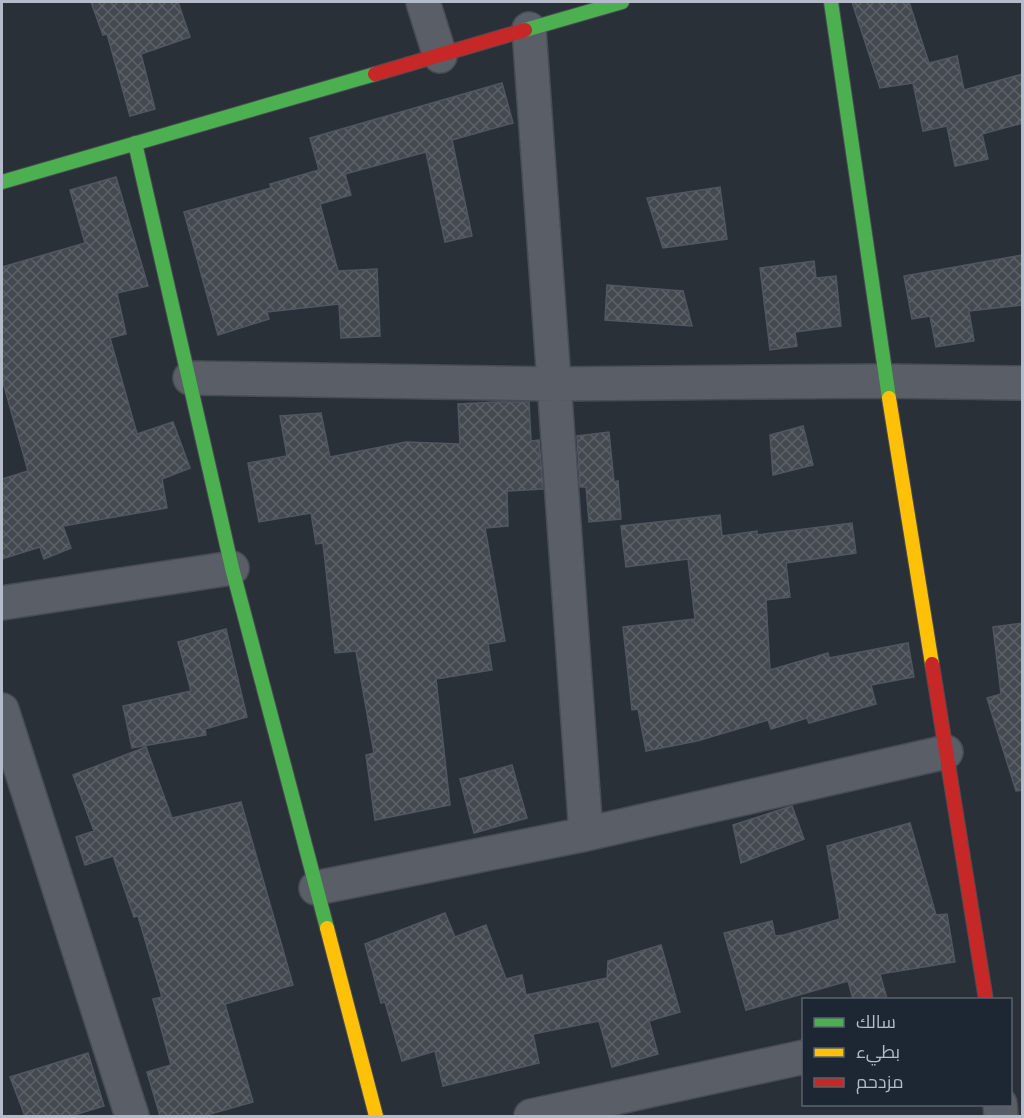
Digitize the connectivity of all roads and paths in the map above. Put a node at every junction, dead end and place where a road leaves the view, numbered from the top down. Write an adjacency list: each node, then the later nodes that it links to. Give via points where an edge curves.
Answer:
1 (423, 2): 5 (street)
2 (622, 2): 4 (street)
3 (831, 2): 9 (street)
4 (529, 29): 5 (street); 11 (street)
5 (440, 56): 6 (street)
6 (135, 143): 7 (street); 8 (street)
7 (2, 182)
8 (190, 378): 11 (street); 12 (street)
9 (886, 381): 10 (street); 11 (street); 15 (street)
10 (1023, 383)
11 (554, 384): 16 (street)
12 (232, 568): 13 (street); 17 (street)
13 (2, 603)
14 (2, 710): 20 (street)
15 (945, 752): 16 (street); 18 (street)
16 (586, 834): 17 (street)
17 (316, 888): 21 (street)
18 (986, 998)
19 (802, 1057): 22 (street)
20 (132, 1116)
21 (376, 1116)
22 (531, 1116)

